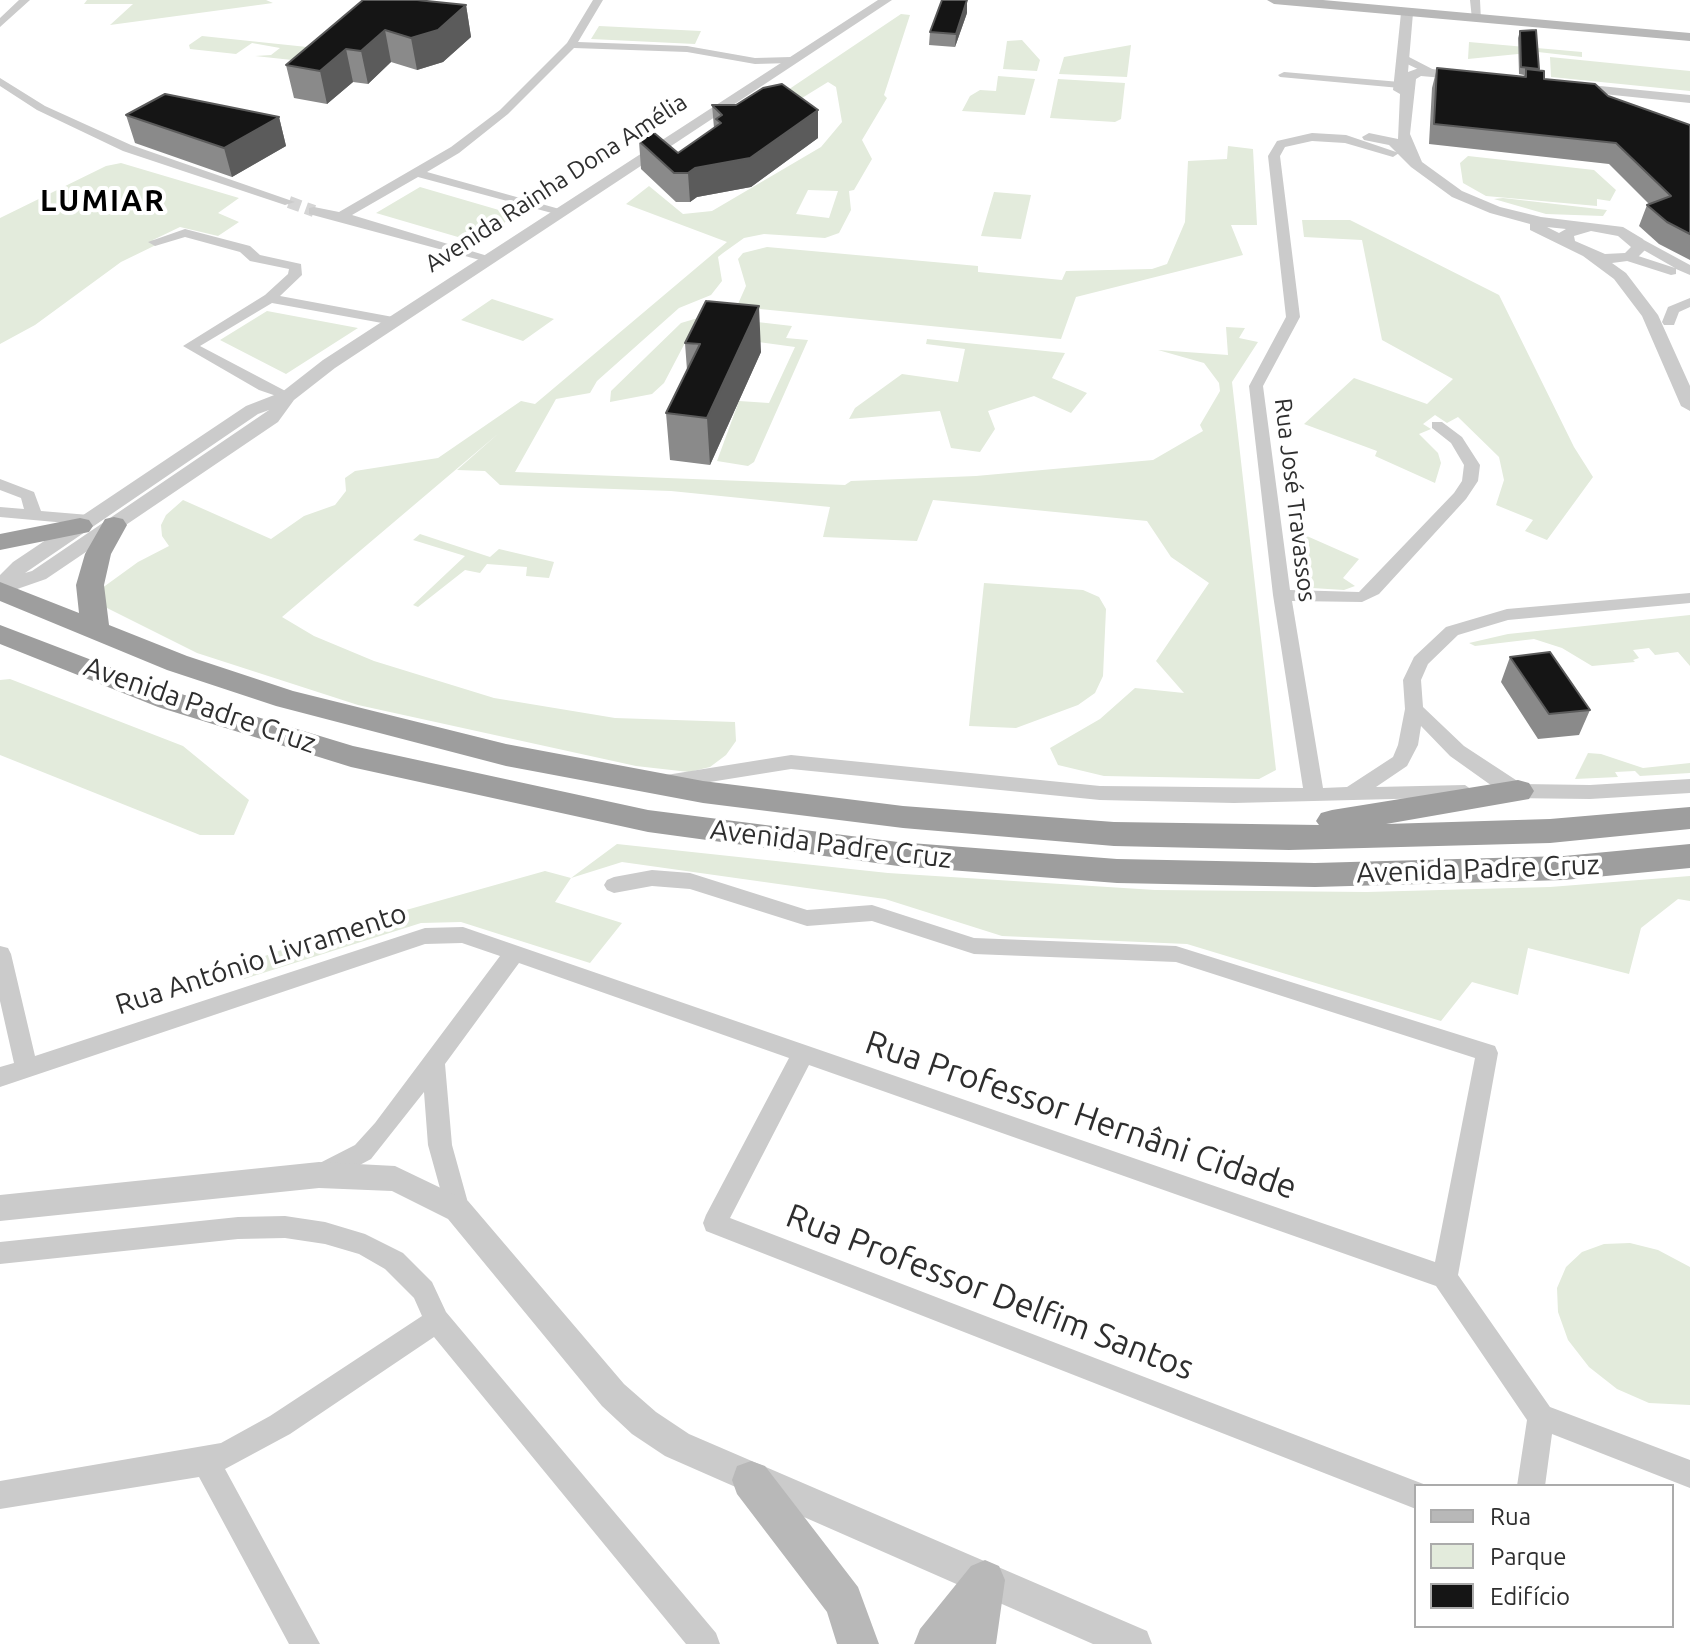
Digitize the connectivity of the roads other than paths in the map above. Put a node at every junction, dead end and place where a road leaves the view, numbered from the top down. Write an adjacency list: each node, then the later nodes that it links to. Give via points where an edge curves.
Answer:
1 (25, 0): 10 (street)
2 (598, 0): 12 (street)
3 (867, 0): 8 (street, Avenida Rainha Dona Amélia)
4 (886, 0): 8 (street, Avenida Rainha Dona Amélia)
5 (1274, 0): 7 (main road)
6 (1475, 0): 9 (street)
7 (1407, 13): 9 (main road); 13 (street)
8 (854, 19): 14 (street, Avenida Rainha Dona Amélia)
9 (1477, 19): 11 (main road)
10 (0, 24)
11 (1690, 37)
12 (571, 45): 15 (street, via 687,49); 28 (street, via 504,112)
13 (1405, 59): 16 (street); 21 (street)
14 (791, 60): 15 (street); 18 (street, Avenida Rainha Dona Amélia)
15 (755, 61): 18 (street)
16 (1432, 72): 19 (street); 27 (street, via 1409,77 1403,134)
17 (1284, 75): 21 (street)
18 (767, 76): 31 (street, Avenida Rainha Dona Amélia)
19 (1487, 78)
20 (0, 81): 29 (street, via 41,108 127,148)
21 (1400, 85): 26 (street)
22 (1558, 86): 23 (street)
23 (1690, 99)
24 (1369, 137): 25 (street, Rua José Travassos); 26 (street)
25 (1346, 139): 26 (street, Rua José Travassos); 56 (street, Rua José Travassos, via 1289,140 1274,156 1293,317 1256,386)
26 (1389, 141): 27 (street); 36 (street, via 1415,175 1438,190)
27 (1411, 157): 33 (street, via 1439,183 1480,204 1527,219)
28 (417, 173): 31 (street); 32 (street)
29 (289, 202)
30 (314, 211): 32 (street)
31 (558, 213): 39 (street, Avenida Rainha Dona Amélia)
32 (341, 216): 39 (street)
33 (1590, 226): 34 (street); 36 (street, via 1566,234)
34 (1631, 237): 38 (street, via 1639,248); 40 (street)
35 (155, 242): 42 (street, via 188,233 296,267 295,275)
36 (1568, 244): 37 (street)
37 (1591, 256): 38 (street); 48 (street, via 1620,276 1650,315)
38 (1627, 258): 41 (street); 45 (street, via 1628,267)
39 (486, 260): 44 (street, Avenida Rainha Dona Amélia)
40 (1690, 271)
41 (1690, 280)
42 (270, 298): 44 (street); 47 (street, via 190,346)
43 (1690, 302): 45 (street, via 1673,310)
44 (393, 321): 47 (street, Avenida Rainha Dona Amélia)
45 (1669, 322): 46 (street)
46 (1690, 371)
47 (288, 396): 53 (street, Avenida Rainha Dona Amélia, via 272,418)
48 (1690, 406)
49 (1437, 425): 56 (street, via 1457,440 1472,465 1460,496 1362,597)
50 (0, 484): 52 (street, via 28,495)
51 (0, 512): 52 (street)
52 (33, 513): 53 (street)
53 (95, 523): 54 (highway); 55 (street, Avenida Rainha Dona Amélia, via 20,566); 55 (street, Avenida Rainha Dona Amélia, via 39,575); 58 (highway, via 98,554 90,585)
54 (0, 542)
55 (0, 589): 58 (highway, Avenida Padre Cruz)
56 (1282, 595): 66 (street, Rua José Travassos)
57 (1690, 598): 62 (street, via 1507,615 1452,631 1420,661 1412,680)
58 (95, 630): 63 (highway, Avenida Padre Cruz, via 177,663 377,725)
59 (0, 634): 60 (highway, Avenida Padre Cruz)
60 (46, 651): 61 (highway); 70 (highway, Avenida Padre Cruz, via 168,700 351,756 648,821 898,854 1117,871 1315,875 1564,868)
61 (0, 660)
62 (1414, 709): 65 (street, via 1457,751); 67 (street, via 1400,761)
63 (652, 784): 66 (street, Avenida Padre Cruz, via 791,762 1100,793); 69 (highway, Avenida Padre Cruz, via 903,817 1114,834)
64 (1690, 786): 65 (street, Avenida Padre Cruz)
65 (1518, 791): 67 (street, Avenida Padre Cruz); 69 (highway, via 1344,816)
66 (1314, 794): 67 (street, Avenida Padre Cruz)
67 (1351, 794)
68 (1690, 818): 69 (highway, Avenida Padre Cruz, via 1550,831)
69 (1289, 838)
70 (1690, 856)
71 (614, 885): 82 (street, via 652,878 690,881 807,918 872,913 974,946 1176,954 1487,1053)
72 (515, 953): 74 (street, Rua Professor Hernâni Cidade); 75 (street); 76 (street, Rua António Livramento, via 463,935 425,936)
73 (0, 954): 76 (street)
74 (802, 1056): 82 (street, Rua Professor Hernâni Cidade); 89 (street, Rua Professor Delfim Santos, via 715,1223)
75 (434, 1065): 78 (street, via 363,1152); 80 (street, via 440,1145)
76 (27, 1068): 77 (street, Rua António Livramento)
77 (0, 1077)
78 (319, 1175): 79 (street); 80 (street, via 395,1179)
79 (0, 1208)
80 (458, 1210): 87 (street, via 613,1395 677,1445)
81 (0, 1253): 83 (street, via 238,1228 325,1233 394,1261 423,1290)
82 (1445, 1277): 84 (street)
83 (437, 1321): 85 (street, via 261,1437); 93 (street)
84 (1541, 1417): 86 (street); 88 (street)
85 (206, 1462): 90 (street); 92 (street)
86 (1690, 1474)
87 (751, 1480): 91 (street); 94 (main road, via 844,1601)
88 (1531, 1484)
89 (1414, 1494)
90 (0, 1495)
91 (985, 1580): 95 (main road); 96 (main road); 97 (street)
92 (305, 1644)
93 (705, 1644)
94 (858, 1644)
95 (935, 1644)
96 (975, 1644)
97 (1134, 1644)

